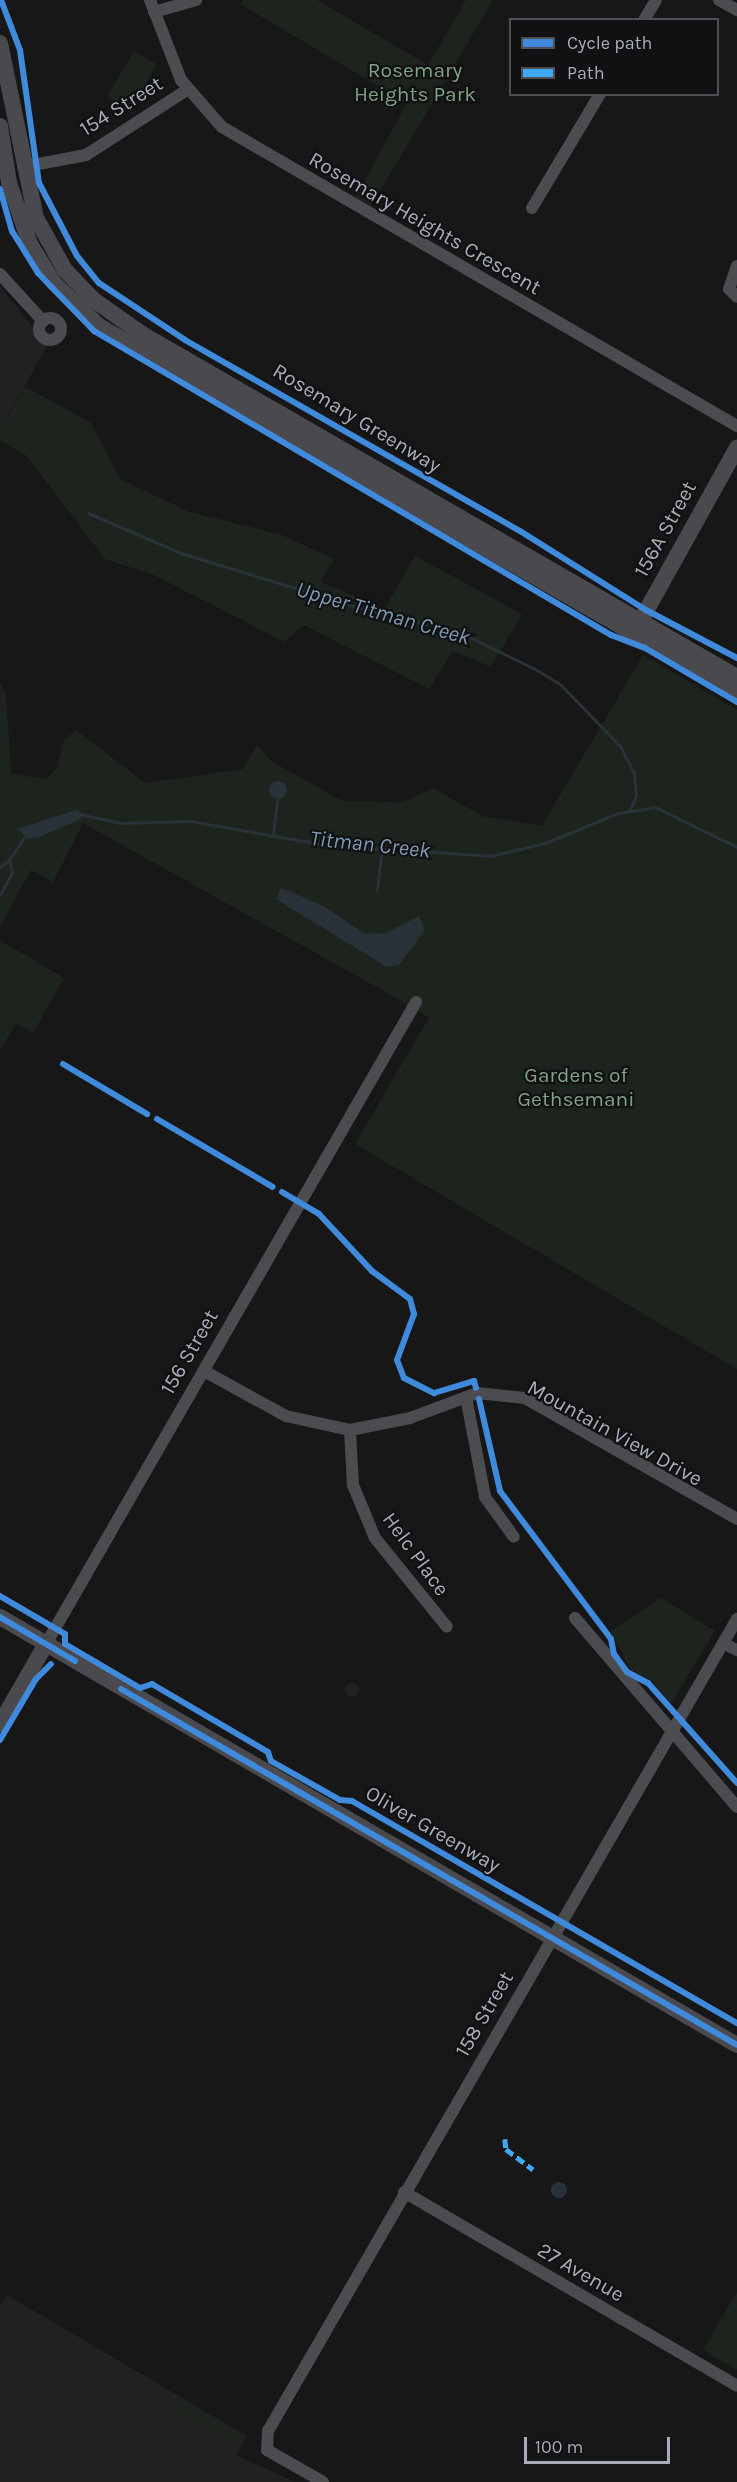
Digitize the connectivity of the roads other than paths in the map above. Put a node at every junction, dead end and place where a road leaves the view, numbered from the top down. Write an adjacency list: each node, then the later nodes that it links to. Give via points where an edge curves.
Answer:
1 (196, 0): 4 (street)
2 (656, 0): 6 (street)
3 (719, 0): 5 (street)
4 (152, 6): 8 (street, Rosemary Heights Crescent)
5 (737, 10)
6 (645, 18)
7 (0, 44): 11 (main road)
8 (187, 90): 11 (street, 154 Street, via 86,155); 17 (street, Rosemary Heights Crescent, via 222,127)
9 (599, 96): 12 (street)
10 (0, 126): 11 (main road)
11 (10, 169): 19 (main road, via 30,244 54,283 82,311); 20 (main road, via 42,233 94,300)
12 (532, 208)
13 (737, 266): 15 (street)
14 (0, 274): 16 (street)
15 (733, 293)
16 (43, 321)
17 (737, 426)
18 (737, 448): 21 (main road, 156A Street)
19 (320, 453): 20 (main road, via 329,450 372,475); 21 (main road)
20 (387, 476): 21 (main road)
21 (637, 627): 22 (main road); 23 (main road)
22 (737, 677)
23 (737, 693)
24 (416, 1002): 25 (street, 156 Street)
25 (204, 1371): 27 (street, Mountain View Drive, via 286,1416); 35 (street, 156 Street)
26 (466, 1396): 27 (street, Mountain View Drive, via 410,1418); 28 (street, Mountain View Drive, via 500,1392 525,1398); 29 (street, via 485,1497)
27 (350, 1430): 33 (street, Helc Place, via 353,1485 375,1538)
28 (737, 1519)
29 (514, 1538)
30 (0, 1617): 35 (main road)
31 (575, 1618): 38 (street)
32 (737, 1618): 34 (street, 158 Street)
33 (447, 1627)
34 (723, 1643): 36 (street); 38 (street, 158 Street)
35 (46, 1644): 37 (main road, 156 Street); 40 (main road)
36 (737, 1650)
37 (0, 1724)
38 (670, 1731): 39 (street); 40 (street, 158 Street)
39 (737, 1807)
40 (552, 1937): 41 (main road); 42 (street, 158 Street)
41 (737, 2045)
42 (404, 2193): 43 (street, 27 Avenue); 44 (street, 158 Street, via 268,2431 267,2450)
43 (737, 2385)
44 (323, 2482)

